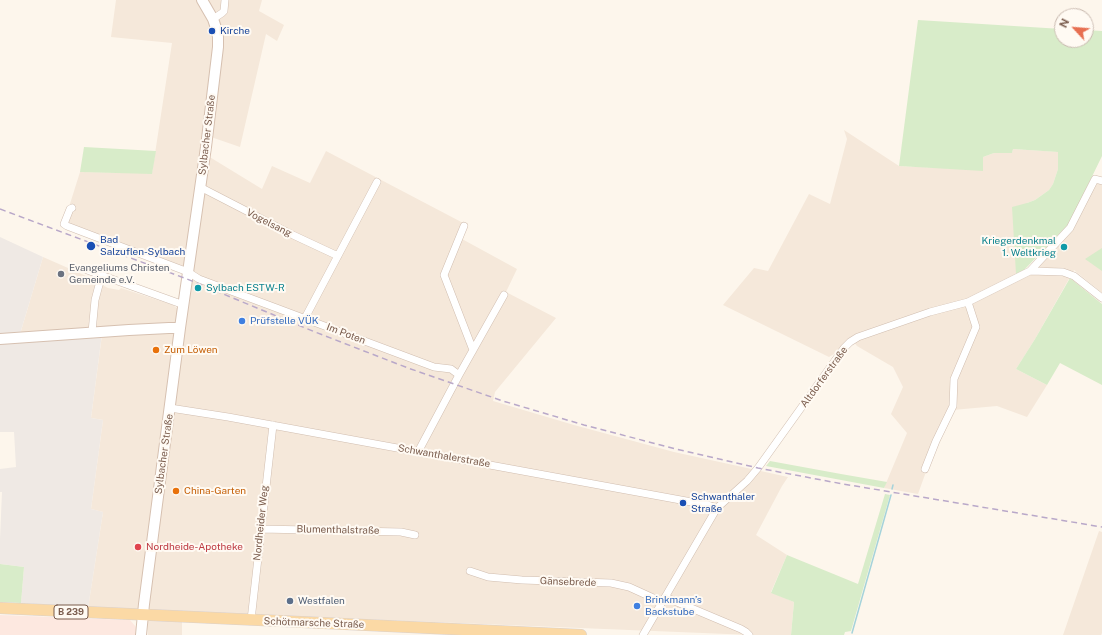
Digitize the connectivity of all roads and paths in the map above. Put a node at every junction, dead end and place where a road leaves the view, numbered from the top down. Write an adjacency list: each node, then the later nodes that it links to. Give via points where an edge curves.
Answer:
1 (202, 0): 3 (main road, Sylbacher Straße)
2 (225, 0): 3 (street, via 224,10)
3 (213, 19): 6 (main road, Sylbacher Straße, via 218,47)
4 (1099, 180): 12 (street, via 1070,228)
5 (377, 182): 9 (street)
6 (200, 187): 9 (street, Vogelsang); 11 (main road, Sylbacher Straße)
7 (72, 208): 11 (street, via 64,224 67,226)
8 (464, 226): 22 (street, via 444,275)
9 (338, 256): 18 (street)
10 (87, 270): 13 (street)
11 (188, 272): 17 (main road, Sylbacher Straße); 18 (street, Im Poten, via 199,279)
12 (1030, 272): 15 (street, Altdorferstraße, via 1063,272 1074,276); 16 (street, Altdorferstraße)
13 (103, 277): 17 (street); 20 (street, via 95,300)
14 (504, 295): 22 (street)
15 (1102, 298)
16 (968, 302): 27 (street, via 976,326 954,378 953,406); 28 (street, Altdorferstraße, via 930,312 850,342 755,472)
17 (184, 305): 19 (main road, Sylbacher Straße)
18 (304, 318): 23 (street, Im Poten, via 434,367 451,369)
19 (180, 328): 20 (main road); 24 (main road, Sylbacher Straße)
20 (92, 332): 21 (main road)
21 (0, 340)
22 (473, 350): 23 (street)
23 (459, 375): 26 (street)
24 (170, 408): 25 (street, Schwanthalerstraße); 34 (main road, Sylbacher Straße)
25 (272, 425): 26 (street, Schwanthalerstraße); 29 (street, Nordheider Weg)
26 (418, 452): 28 (street, Schwanthalerstraße, via 708,504)
27 (925, 469)
28 (717, 508): 32 (street, Altdorferstraße)
29 (261, 529): 30 (street, Blumenthalstraße, via 401,532); 35 (street, Nordheider Weg)
30 (415, 535)
31 (470, 571): 32 (street, Gänsebrede, via 488,577 522,580 611,583)
32 (664, 599): 38 (street, Altdorferstraße); 39 (street, Gänsebrede, via 741,629)
33 (0, 608): 34 (main road, B 239)
34 (142, 615): 35 (main road, Schötmarsche Straße / B 239); 36 (main road, Sylbacher Straße)
35 (251, 620): 37 (main road, Schötmarsche Straße / B 239)
36 (141, 635)
37 (581, 635)
38 (643, 635)
39 (749, 635)

